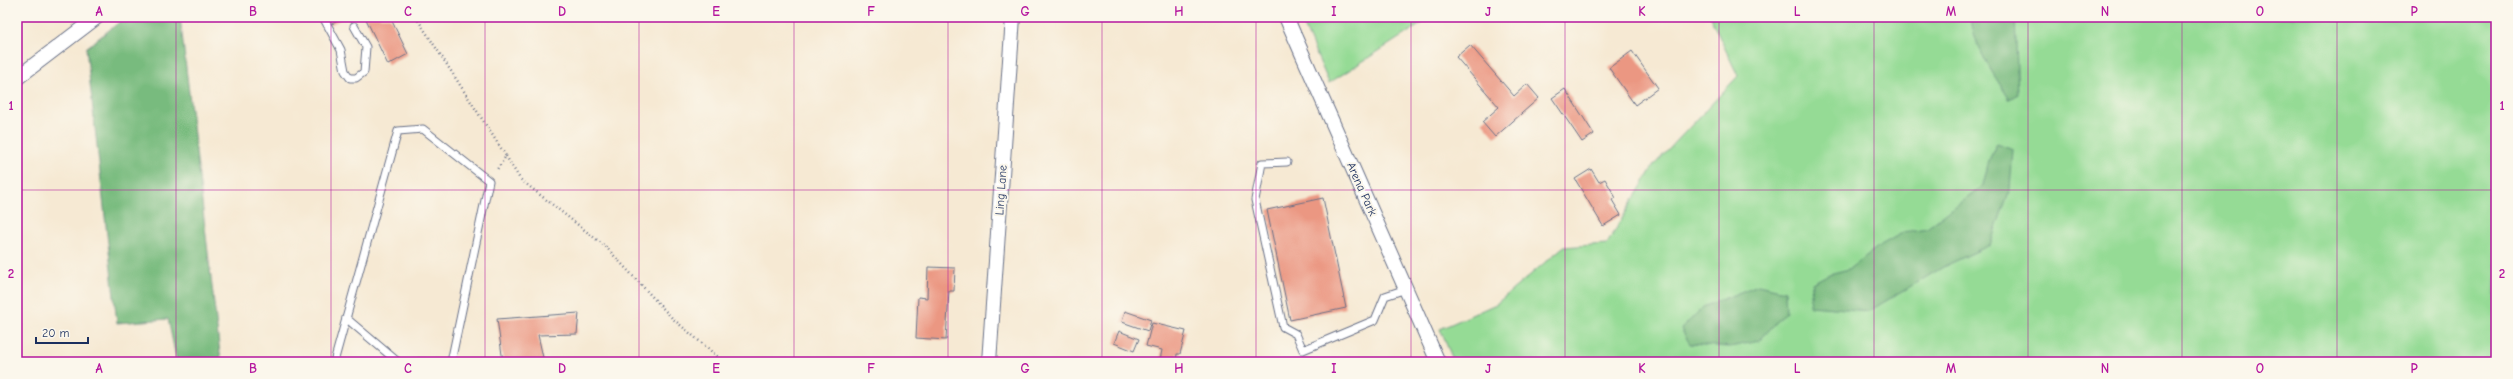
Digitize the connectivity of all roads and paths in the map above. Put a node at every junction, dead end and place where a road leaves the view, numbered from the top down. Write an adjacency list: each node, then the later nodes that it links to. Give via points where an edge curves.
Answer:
1 (97, 17): 7 (street)
2 (323, 17): 6 (lane, via 341,50 345,71 350,78 356,78 364,72 366,47)
3 (416, 17): 8 (path)
4 (1013, 17): 17 (street, Ling Lane)
5 (1286, 17): 11 (street, Arena Park)
6 (354, 26)
7 (17, 78)
8 (506, 156): 10 (path); 16 (path, via 520,179 606,247 672,318)
9 (1287, 162): 11 (lane, via 1262,163 1256,200 1283,327 1296,334 1303,350 1375,320 1384,296)
10 (489, 181): 12 (lane, via 423,129 398,131); 15 (lane)
11 (1406, 289): 18 (street, Arena Park)
12 (346, 318): 13 (lane); 14 (lane)
13 (334, 362)
14 (398, 362)
15 (452, 362)
16 (724, 362)
17 (989, 362)
18 (1438, 362)

